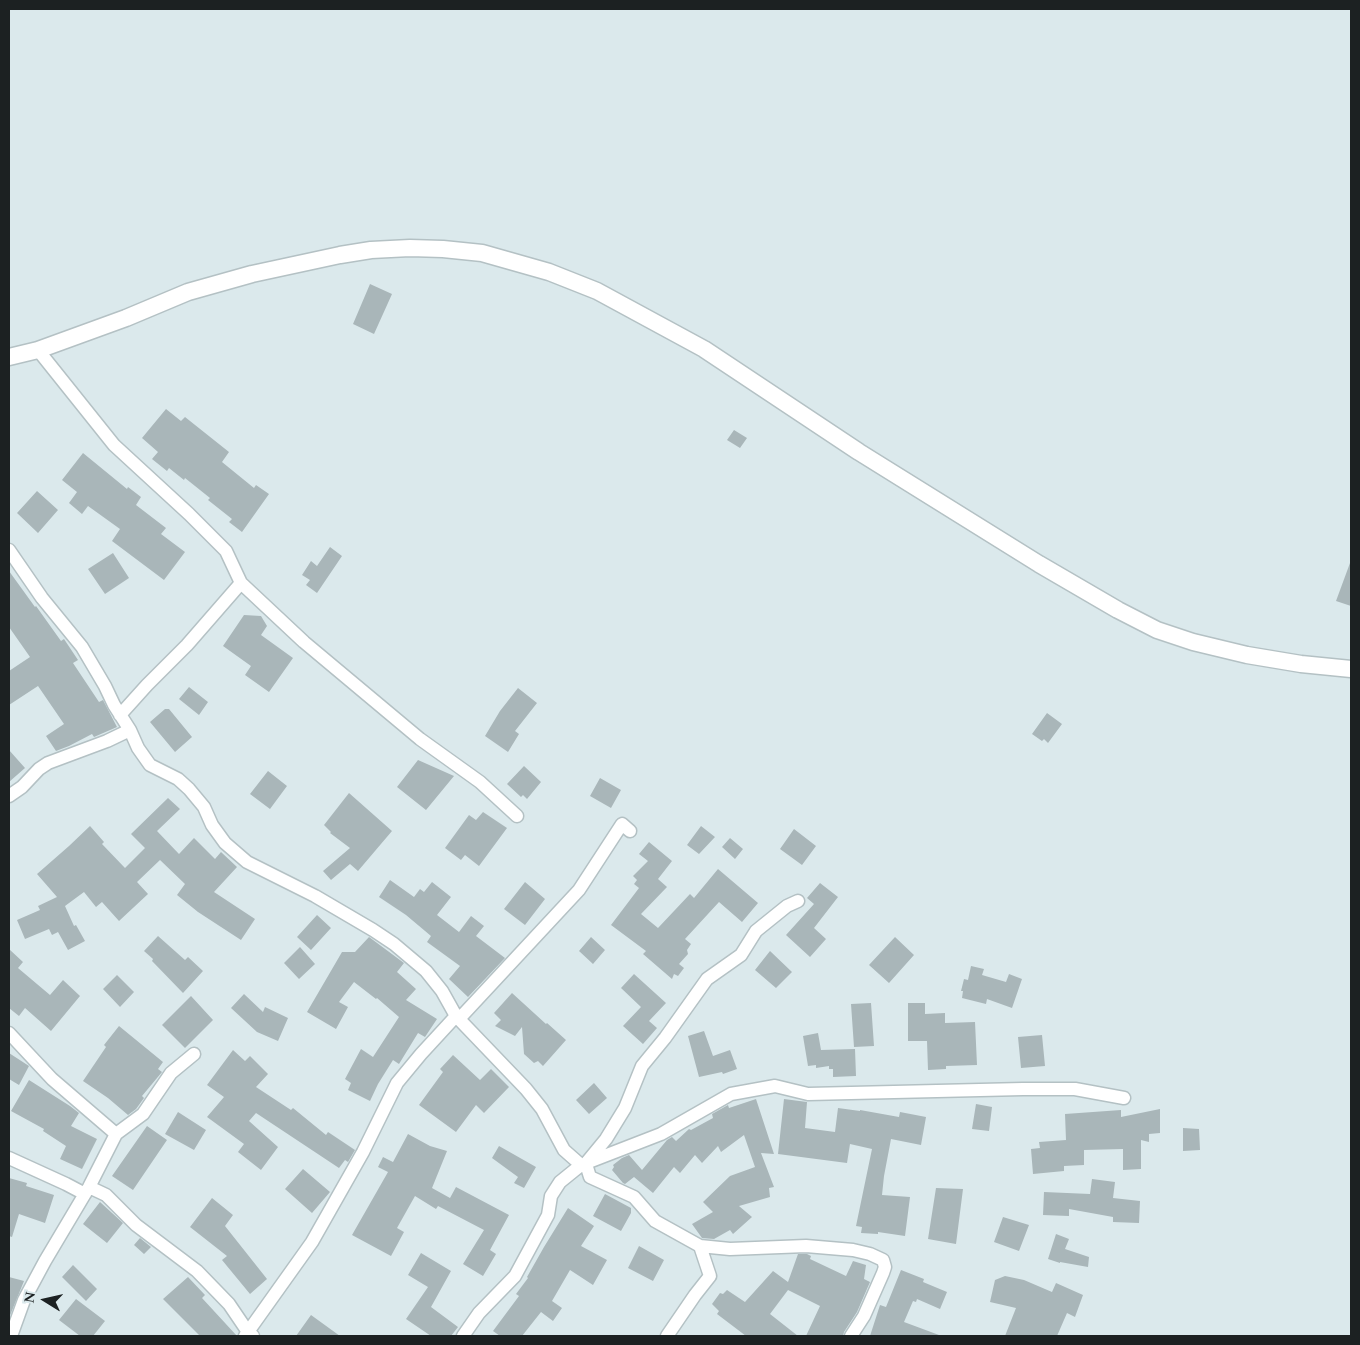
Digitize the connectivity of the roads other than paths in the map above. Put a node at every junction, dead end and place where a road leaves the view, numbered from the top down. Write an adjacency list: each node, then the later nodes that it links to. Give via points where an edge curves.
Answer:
1 (38, 350): 2 (street); 4 (street, via 114,445 226,552); 5 (street, via 188,292 340,254 443,249 482,253 549,272 597,291 696,345 1039,564 1157,630 1247,654)
2 (9, 357)
3 (9, 550): 6 (street, via 82,647)
4 (241, 583): 6 (street); 9 (street, via 304,642 420,739 480,782)
5 (1351, 669)
6 (120, 715): 7 (street)
7 (130, 730): 8 (street, via 48,763); 12 (street, via 150,765 178,779 189,790 204,807 225,843 247,862 346,913 394,944 426,971)
8 (9, 796)
9 (517, 816)
10 (630, 831): 12 (street, via 622,824 579,890)
11 (798, 901): 18 (street, via 756,931 741,955 707,979 642,1066 625,1108 606,1139)
12 (458, 1017): 18 (street, via 542,1109 564,1150); 21 (street, via 397,1083 359,1160 312,1242)
13 (9, 1033): 16 (street, via 52,1079)
14 (194, 1054): 16 (street, via 171,1073 143,1114)
15 (1124, 1098): 18 (street, via 1075,1089 808,1094 776,1086 731,1094 661,1134)
16 (116, 1134): 19 (street)
17 (9, 1158): 19 (street)
18 (583, 1164): 20 (street, via 590,1178 634,1197 655,1221); 23 (street, via 554,1190 548,1215 515,1276 479,1313)
19 (87, 1191): 21 (street, via 106,1195 143,1231 197,1271 229,1304); 22 (street, via 44,1261)
20 (700, 1246): 24 (street, via 710,1276); 25 (street, via 730,1249 806,1246 853,1250 883,1260 883,1273 864,1316)
21 (249, 1335)
22 (10, 1336)
23 (463, 1336)
24 (667, 1336)
25 (851, 1336)

